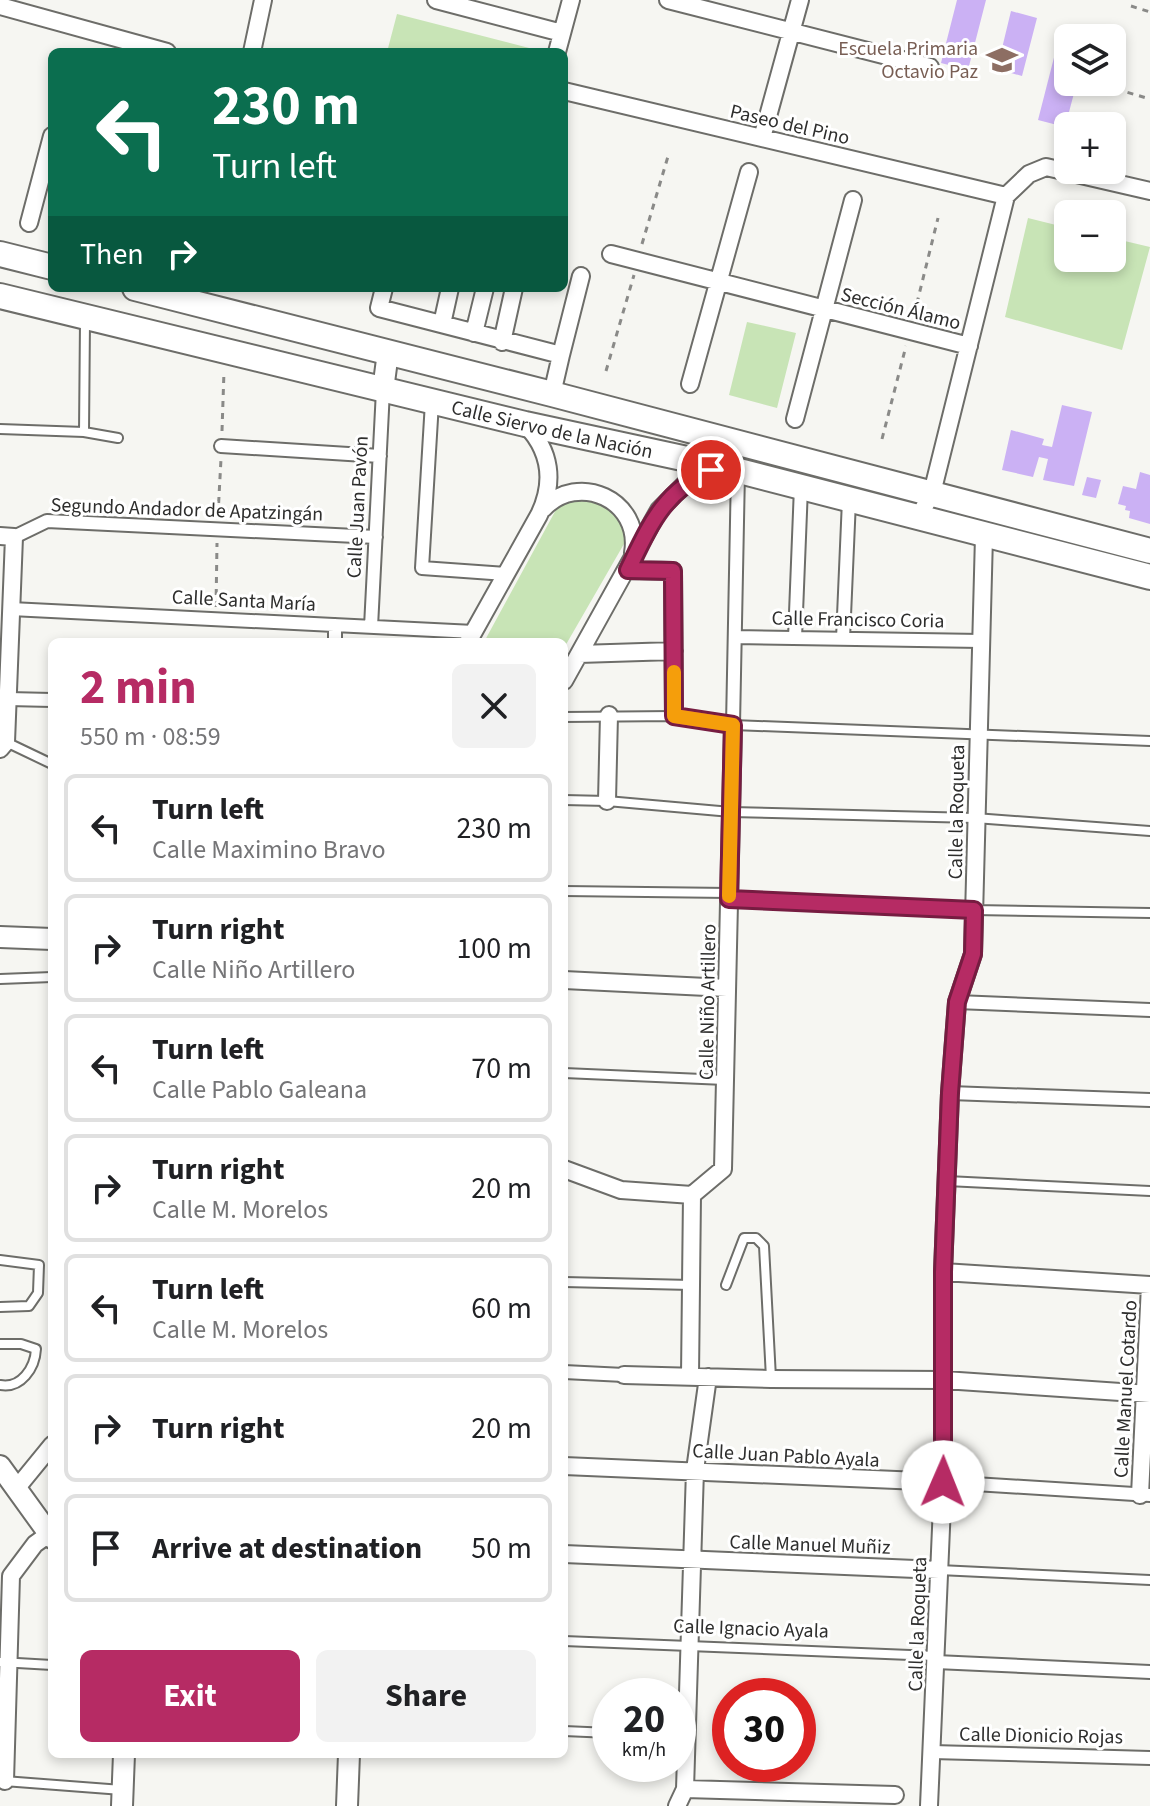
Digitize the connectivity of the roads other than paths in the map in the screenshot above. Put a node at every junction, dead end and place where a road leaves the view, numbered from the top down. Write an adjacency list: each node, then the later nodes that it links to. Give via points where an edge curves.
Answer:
1 (263, 0): 10 (street)
2 (436, 0): 8 (street)
3 (571, 0): 8 (street)
4 (668, 0): 7 (street)
5 (800, 0): 7 (street)
6 (0, 4): 9 (street)
7 (791, 31): 12 (street); 14 (street)
8 (562, 33): 11 (street)
9 (153, 48)
10 (253, 48)
11 (558, 48)
12 (930, 67)
13 (568, 92): 14 (street, Paseo del Pino)
14 (762, 138): 18 (street, Paseo del Pino)
15 (48, 151): 20 (street)
16 (749, 172): 25 (street)
17 (1150, 191): 18 (street, via 1046,167 1029,174)
18 (1006, 196): 37 (street)
19 (853, 200): 32 (street, Sección Álamo)
20 (29, 223)
21 (0, 254): 23 (main road)
22 (611, 254): 25 (street, Sección Álamo)
23 (48, 266)
24 (581, 276): 39 (street)
25 (718, 282): 32 (street, Sección Álamo); 40 (street)
26 (151, 292): 38 (main road, Calle Siervo de la Nación)
27 (383, 292): 34 (street, via 379,308)
28 (449, 292): 34 (street)
29 (484, 292): 35 (street)
30 (513, 292): 36 (street)
31 (0, 296): 33 (main road, Calle Siervo de la Nación)
32 (824, 309): 37 (street, Sección Álamo); 44 (street, Sección Álamo)
33 (85, 315): 41 (main road, Calle Siervo de la Nación); 47 (lane)
34 (442, 324): 35 (street)
35 (474, 333): 36 (street)
36 (502, 342): 39 (street)
37 (969, 346): 53 (street)
38 (388, 352): 41 (street); 42 (main road, Calle Siervo de la Nación)
39 (561, 355): 42 (street)
40 (690, 384)
41 (383, 390): 43 (main road, Calle Siervo de la Nación); 50 (street, Calle Juan Pavón)
42 (552, 394): 53 (main road, Calle Siervo de la Nación)
43 (432, 402): 45 (main road, Calle Siervo de la Nación); 62 (street, via 422,568)
44 (795, 419)
45 (525, 424): 51 (main road, Calle Siervo de la Nación); 55 (street, via 541,444 549,468 548,492)
46 (0, 429): 47 (lane)
47 (84, 432): 48 (lane)
48 (118, 438)
49 (221, 446): 50 (street)
50 (380, 456): 59 (street, Calle Juan Pavón)
51 (731, 469): 52 (main road, Calle Siervo de la Nación); 61 (street, via 699,476 667,500); 68 (street, Calle Niño Artillero)
52 (801, 487): 54 (main road, Calle Siervo de la Nación); 70 (street)
53 (932, 493): 56 (street); 60 (main road, Calle Siervo de la Nación)
54 (849, 500): 56 (main road, Calle Siervo de la Nación); 71 (street)
55 (539, 515): 61 (street, via 565,494 587,491 609,498 626,514 634,536); 62 (street)
56 (918, 518): 58 (main road, Calle Siervo de la Nación)
57 (7, 536): 59 (street, Segundo Andador de Apatzingán, via 47,521); 64 (street)
58 (984, 536): 63 (main road, Calle Siervo de la Nación); 72 (street, Calle la Roqueta)
59 (376, 537): 66 (street, Calle Juan Pavón)
60 (1150, 551)
61 (628, 570): 73 (street, via 673,571); 74 (street)
62 (506, 574): 67 (street)
63 (1150, 577)
64 (11, 609): 65 (street, Calle Santa María); 76 (street)
65 (335, 625): 66 (street, Calle Santa María); 69 (street)
66 (371, 627): 67 (street, Calle Santa María)
67 (471, 637)
68 (735, 637): 70 (street, Calle Francisco Coria); 81 (street, Calle Niño Artillero)
69 (335, 638)
70 (795, 638): 71 (street, Calle Francisco Coria)
71 (843, 639): 72 (street, Calle Francisco Coria)
72 (981, 641): 82 (street, Calle la Roqueta)
73 (674, 651): 74 (street); 79 (street)
74 (579, 654): 75 (street)
75 (568, 674)
76 (8, 699): 77 (street); 84 (street)
77 (48, 700)
78 (609, 715): 79 (lane); 80 (lane); 87 (street)
79 (674, 716): 81 (lane)
80 (568, 717)
81 (733, 725): 82 (lane); 88 (street, Calle Niño Artillero)
82 (978, 734): 83 (lane); 89 (street, Calle la Roqueta)
83 (1150, 741)
84 (3, 745): 85 (lane)
85 (48, 762)
86 (568, 800): 87 (lane)
87 (607, 801): 88 (lane)
88 (731, 812): 89 (lane); 92 (street, Calle Niño Artillero)
89 (975, 818): 90 (lane); 93 (street, Calle la Roqueta)
90 (1150, 831)
91 (568, 891): 92 (lane)
92 (729, 896): 93 (lane); 100 (street, Calle Niño Artillero)
93 (974, 910): 94 (lane); 101 (street, Calle la Roqueta, via 973,954)
94 (1150, 913)
95 (0, 937): 96 (street)
96 (48, 939)
97 (48, 977): 98 (lane)
98 (0, 979)
99 (568, 980): 100 (street)
100 (727, 988): 104 (street, Calle Niño Artillero)
101 (957, 1002): 102 (street); 105 (street, Calle la Roqueta)
102 (1150, 1010)
103 (568, 1073): 104 (lane)
104 (725, 1080): 110 (street, Calle Niño Artillero, via 723,1169)
105 (950, 1093): 106 (street); 108 (street, Calle la Roqueta)
106 (1150, 1100)
107 (568, 1170): 110 (street, via 621,1190)
108 (946, 1181): 109 (lane); 112 (street, Calle la Roqueta)
109 (1150, 1191)
110 (692, 1195): 114 (street)
111 (0, 1260): 117 (lane, via 39,1265 38,1293 29,1306)
112 (943, 1272): 116 (street); 124 (street, Calle la Roqueta)
113 (568, 1282): 114 (lane)
114 (691, 1285): 121 (street)
115 (726, 1285): 123 (lane, via 744,1238 756,1238 764,1246)
116 (1150, 1285): 126 (street, Calle Manuel Cotardo)
117 (0, 1307)
118 (0, 1344): 125 (lane, via 36,1349 23,1380)
119 (568, 1372): 120 (street)
120 (624, 1375): 121 (street)
121 (690, 1376): 122 (street)
122 (708, 1377): 123 (street); 130 (street)
123 (771, 1379): 124 (street)
124 (944, 1380): 126 (street); 131 (street, Calle la Roqueta)
125 (0, 1385)
126 (1148, 1394): 133 (street, Calle Manuel Cotardo)
127 (48, 1450): 132 (street)
128 (0, 1466): 132 (street)
129 (568, 1466): 130 (street, Calle Juan Pablo Ayala)
130 (695, 1470): 131 (street, Calle Juan Pablo Ayala); 137 (street)
131 (943, 1482): 133 (street, Calle Juan Pablo Ayala); 138 (street, Calle la Roqueta)
132 (16, 1489): 134 (street)
133 (1145, 1495)
134 (48, 1532)
135 (48, 1538): 139 (street)
136 (568, 1554): 137 (street, Calle Manuel Muñiz)
137 (691, 1559): 138 (street, Calle Manuel Muñiz); 142 (street)
138 (939, 1570): 140 (lane, Calle Manuel Muñiz); 143 (street, Calle la Roqueta)
139 (6, 1576): 144 (street)
140 (1150, 1580)
141 (568, 1641): 142 (lane, Calle Ignacio Ayala)
142 (688, 1646): 143 (lane, Calle Ignacio Ayala); 147 (street)
143 (936, 1659): 146 (street, Calle Ignacio Ayala); 150 (street, Calle la Roqueta)
144 (3, 1662): 145 (lane); 154 (street)
145 (48, 1665)
146 (1150, 1672)
147 (686, 1678)
148 (568, 1731): 149 (lane)
149 (592, 1732)
150 (932, 1752): 153 (street, Calle Dionicio Rojas); 162 (street, Calle la Roqueta)
151 (124, 1758): 158 (street)
152 (349, 1758): 160 (street)
153 (1150, 1758)
154 (2, 1781): 158 (lane)
155 (685, 1782): 156 (street)
156 (685, 1789): 159 (street); 161 (street)
157 (895, 1795): 159 (street)
158 (122, 1798)
159 (821, 1799)
160 (347, 1806)
161 (677, 1806)
162 (929, 1806)

